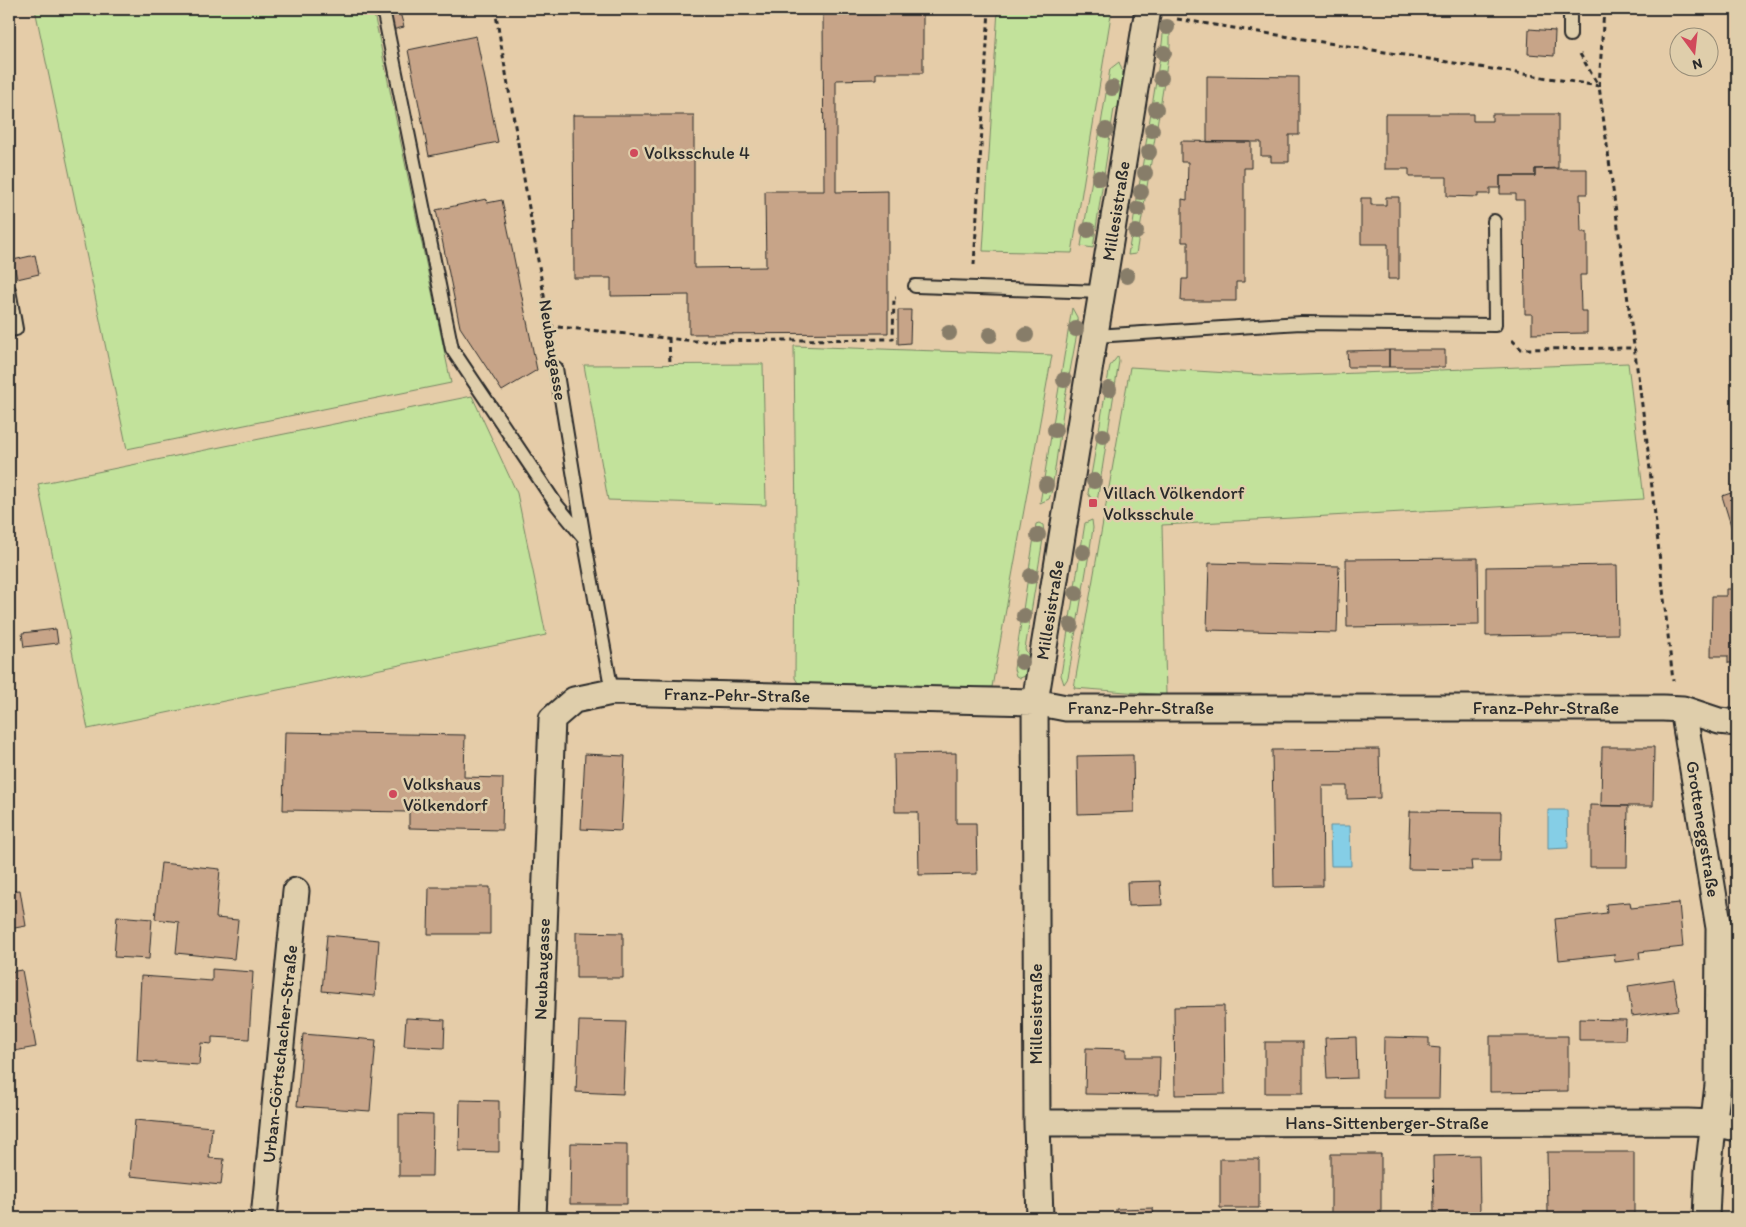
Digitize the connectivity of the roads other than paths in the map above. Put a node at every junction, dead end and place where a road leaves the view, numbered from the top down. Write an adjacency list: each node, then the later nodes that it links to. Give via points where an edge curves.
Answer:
1 (383, 9): 12 (lane, via 452,349 556,504)
2 (1148, 9): 8 (street, Millesistraße)
3 (1570, 9): 4 (lane)
4 (1570, 35)
5 (1494, 221): 10 (lane, via 1495,325 1301,323)
6 (915, 286): 8 (lane)
7 (9, 290): 9 (lane, via 16,329)
8 (1102, 292): 10 (street, Millesistraße)
9 (9, 330)
10 (1095, 336): 15 (street, Millesistraße)
11 (556, 368): 12 (lane, Neubaugasse)
12 (584, 538): 13 (lane, Neubaugasse)
13 (612, 692): 15 (street, Franz-Pehr-Straße); 16 (street, Franz-Pehr-Straße, via 574,700)
14 (1678, 698): 15 (street, Franz-Pehr-Straße, via 1066,708); 17 (street, Franz-Pehr-Straße, via 1719,721); 20 (street, Grotteneggstraße, via 1719,928 1718,1084)
15 (1035, 702): 19 (street, Millesistraße)
16 (552, 719): 22 (street, Neubaugasse)
17 (1737, 723)
18 (296, 891): 21 (street, Urban-Görtschacher-Straße)
19 (1037, 1123): 20 (street, Hans-Sittenberger-Straße); 23 (street, Millesistraße)
20 (1726, 1126): 24 (street, Grotteneggstraße, via 1708,1172)
21 (264, 1218)
22 (533, 1218)
23 (1040, 1218)
24 (1706, 1218)

